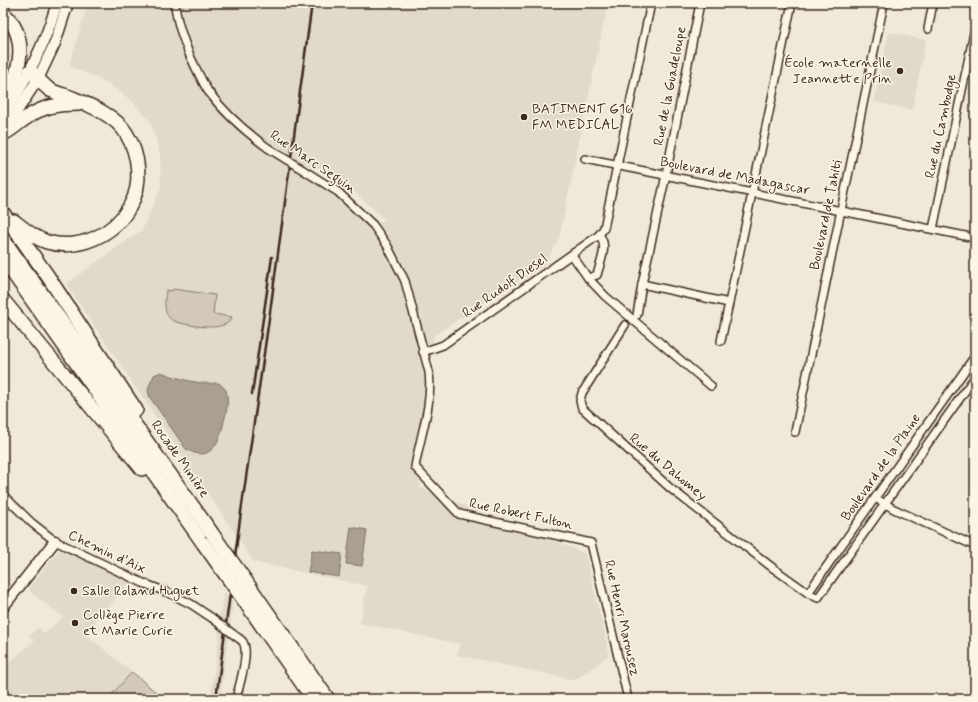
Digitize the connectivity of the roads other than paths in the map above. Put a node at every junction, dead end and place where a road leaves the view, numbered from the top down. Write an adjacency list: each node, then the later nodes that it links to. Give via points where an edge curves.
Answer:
1 (57, 3): 12 (main road)
2 (68, 3): 12 (main road, via 55,43)
3 (175, 3): 36 (street, Rue Marc Seguin, bridge, via 184,43 208,90 233,119 268,148 338,192 373,225 405,281)
4 (651, 3): 18 (street)
5 (700, 3): 19 (street, Rue de la Guadeloupe)
6 (792, 3): 20 (street)
7 (884, 3): 21 (street, Boulevard de Tahiti)
8 (933, 3): 11 (street)
9 (3, 13): 14 (highway, via 13,25 20,53 15,82)
10 (975, 28): 23 (street, Rue du Cambodge)
11 (928, 29)
12 (34, 75): 13 (highway, via 51,90); 15 (main road); 16 (main road)
13 (86, 104): 16 (highway, via 60,104 45,108); 22 (highway, via 104,113 125,132 136,157 136,189 130,206 117,224 94,239 79,244 58,244 35,237)
14 (3, 105)
15 (3, 115)
16 (3, 134)
17 (585, 160): 18 (street, Boulevard de Madagascar)
18 (617, 166): 19 (street, Boulevard de Madagascar); 24 (street, via 604,228)
19 (666, 175): 20 (street, Boulevard de Madagascar); 30 (street, Rue de la Guadeloupe)
20 (752, 193): 21 (street, Boulevard de Madagascar); 32 (street)
21 (840, 210): 23 (street, Boulevard de Madagascar); 41 (street, Boulevard de Tahiti)
22 (3, 212): 44 (highway, via 190,493)
23 (933, 229): 25 (street, Boulevard de Madagascar)
24 (599, 235): 27 (street, Rue Rudolf Diesel); 29 (street, via 603,239 604,247 598,276)
25 (975, 238)
26 (3, 239): 44 (highway, Rocade Minière)
27 (572, 255): 29 (street); 36 (street, Rue Rudolf Diesel, via 440,347)
28 (3, 259): 47 (highway, Rocade Minière)
29 (588, 278): 40 (street, via 628,317)
30 (642, 284): 32 (street); 33 (street, Rue de la Guadeloupe)
31 (3, 300): 47 (highway)
32 (729, 303): 35 (street)
33 (637, 316)
34 (625, 325): 51 (street, Rue du Dahomey, via 582,393 582,408 670,488)
35 (721, 341)
36 (423, 352): 48 (street, Rue Robert Fulton, via 429,372 430,390 415,467 417,470 459,514)
37 (975, 356): 38 (street, Boulevard de la Plaine)
38 (963, 372): 39 (street); 43 (street, Boulevard de la Plaine)
39 (975, 379): 45 (street, Boulevard de la Plaine)
40 (711, 386)
41 (794, 432)
42 (3, 495): 46 (street, Chemin d'Aix, via 32,523)
43 (875, 498): 45 (street); 51 (street, Boulevard de la Plaine)
44 (191, 502): 50 (highway, Rocade Minière, bridge, via 212,532)
45 (885, 504): 49 (street); 52 (street, Boulevard de la Plaine)
46 (56, 541): 53 (main road); 54 (street, Chemin d'Aix, bridge, via 191,604 243,641 246,656)
47 (203, 543): 50 (highway, Rocade Minière, bridge)
48 (591, 543): 57 (street, Rue Henri Marousez)
49 (975, 546)
50 (240, 585): 55 (highway, Rocade Minière); 56 (highway, Rocade Minière)
51 (808, 593): 52 (street, Rue du Dahomey)
52 (818, 598)
53 (3, 607)
54 (236, 699)
55 (313, 699)
56 (328, 699)
57 (628, 699)

